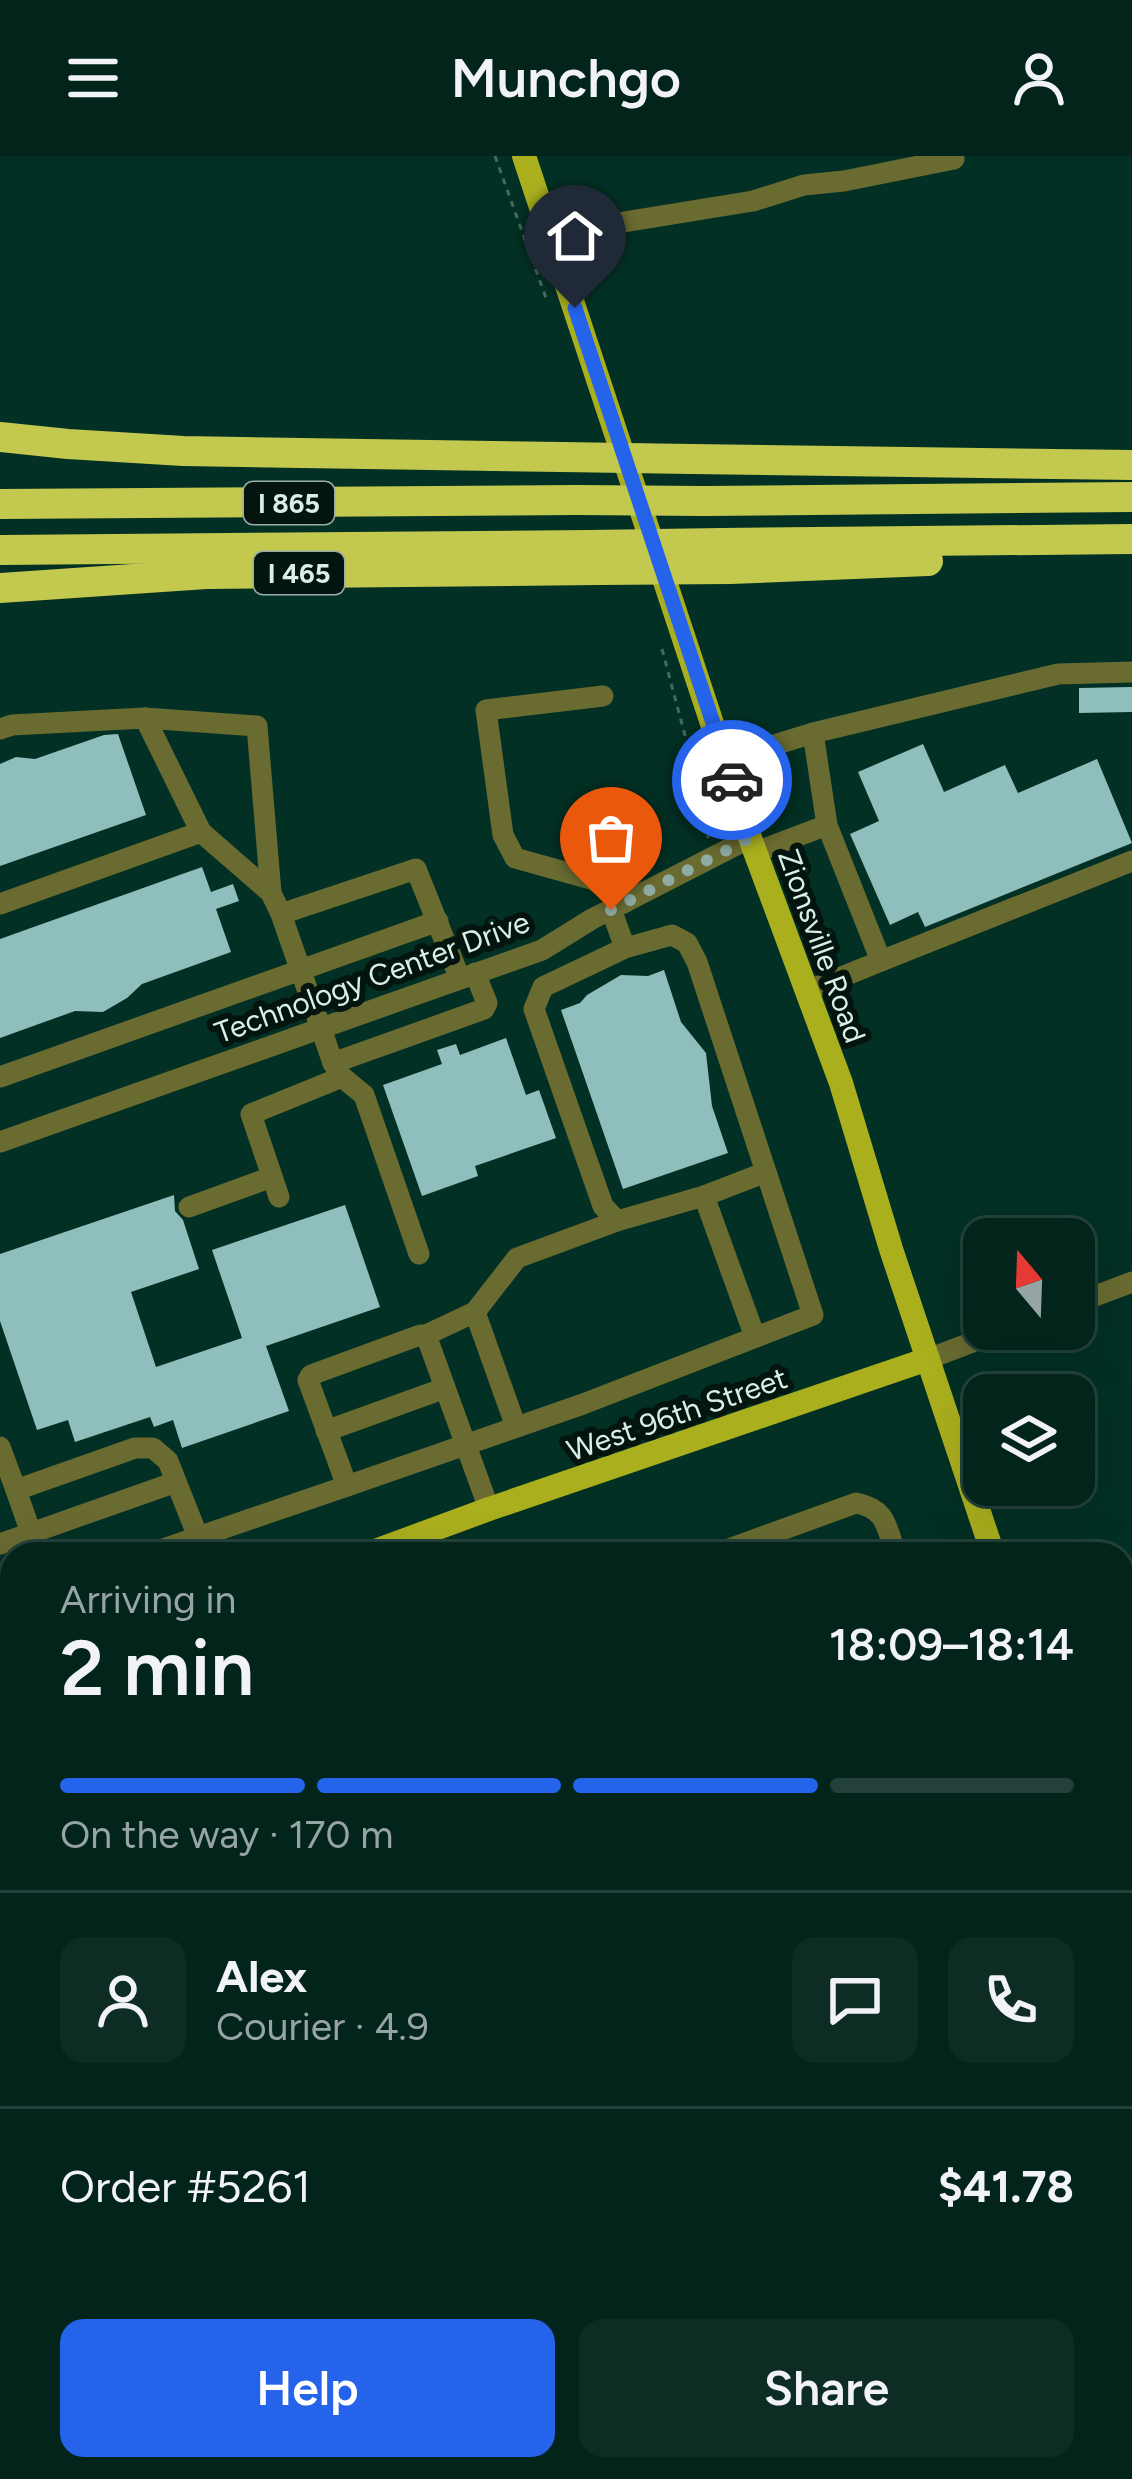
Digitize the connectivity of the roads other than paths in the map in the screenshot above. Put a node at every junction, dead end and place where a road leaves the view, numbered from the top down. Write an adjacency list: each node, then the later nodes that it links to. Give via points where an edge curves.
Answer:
1 (524, 156): 3 (main road, Zionsville Road)
2 (953, 158): 3 (street)
3 (550, 234): 19 (main road, Zionsville Road)
4 (0, 437): 5 (highway, bridge, via 182,451)
5 (1132, 465)
6 (1132, 497): 7 (highway, I 865, bridge)
7 (0, 504)
8 (1132, 539): 11 (highway)
9 (0, 550): 12 (highway, I 865)
10 (1132, 554): 11 (highway, I 465)
11 (726, 556): 12 (highway, I 465, bridge)
12 (595, 557): 13 (highway, I 465)
13 (0, 589)
14 (1132, 672): 18 (street, via 1058,674)
15 (603, 696): 26 (street, via 486,710 502,836 514,858 594,880)
16 (145, 718): 17 (street); 21 (street); 24 (street, via 257,726)
17 (0, 729)
18 (813, 734): 19 (street); 20 (street)
19 (725, 760): 22 (main road, Zionsville Road)
20 (827, 825): 22 (street, Technology Center Drive); 30 (street)
21 (201, 832): 24 (street); 25 (street)
22 (753, 845): 26 (street, Technology Center Drive); 33 (main road, Zionsville Road)
23 (1132, 861): 30 (street)
24 (271, 892): 27 (street)
25 (0, 904)
26 (618, 906): 29 (street); 32 (street, Technology Center Drive, via 542,950)
27 (281, 914): 28 (street, via 412,868); 31 (street)
28 (437, 921): 31 (street); 32 (street)
29 (626, 948): 38 (street, via 672,935 687,943); 41 (street, via 543,987 533,1009 603,1207)
30 (881, 961): 33 (street)
31 (300, 970): 34 (street); 36 (street)
32 (468, 976): 34 (street, Technology Center Drive); 35 (street, via 488,1003 484,1009)
33 (807, 991): 49 (main road, Zionsville Road)
34 (321, 1028): 35 (street); 37 (street, Technology Center Drive)
35 (337, 1070): 40 (street, via 252,1112 276,1187); 42 (street, via 364,1095)
36 (0, 1078)
37 (0, 1142)
38 (766, 1172): 39 (street); 47 (street, via 813,1315)
39 (704, 1196): 41 (street); 47 (street)
40 (189, 1207)
41 (617, 1221): 45 (street, via 517,1258)
42 (419, 1254)
43 (1132, 1282): 44 (street)
44 (1095, 1296)
45 (475, 1312): 46 (street); 51 (street)
46 (425, 1335): 50 (street); 52 (street, via 311,1375)
47 (755, 1337): 51 (street)
48 (963, 1346): 49 (street, West 96th Street)
49 (928, 1359): 58 (main road, West 96th Street); 66 (main road, Zionsville Road)
50 (445, 1388): 52 (street); 53 (street)
51 (516, 1427): 53 (street)
52 (326, 1431): 56 (street)
53 (466, 1444): 56 (street); 58 (street)
54 (0, 1447): 57 (street)
55 (176, 1482): 57 (street, via 162,1453 144,1447); 59 (street); 61 (street)
56 (347, 1486): 62 (street)
57 (16, 1490): 59 (street)
58 (489, 1509): 63 (main road, West 96th Street)
59 (31, 1533): 60 (street)
60 (6, 1542)
61 (201, 1542)
62 (209, 1542)
63 (403, 1542)
64 (748, 1542): 65 (street, via 856,1503 881,1512)
65 (892, 1542)
66 (989, 1542)

